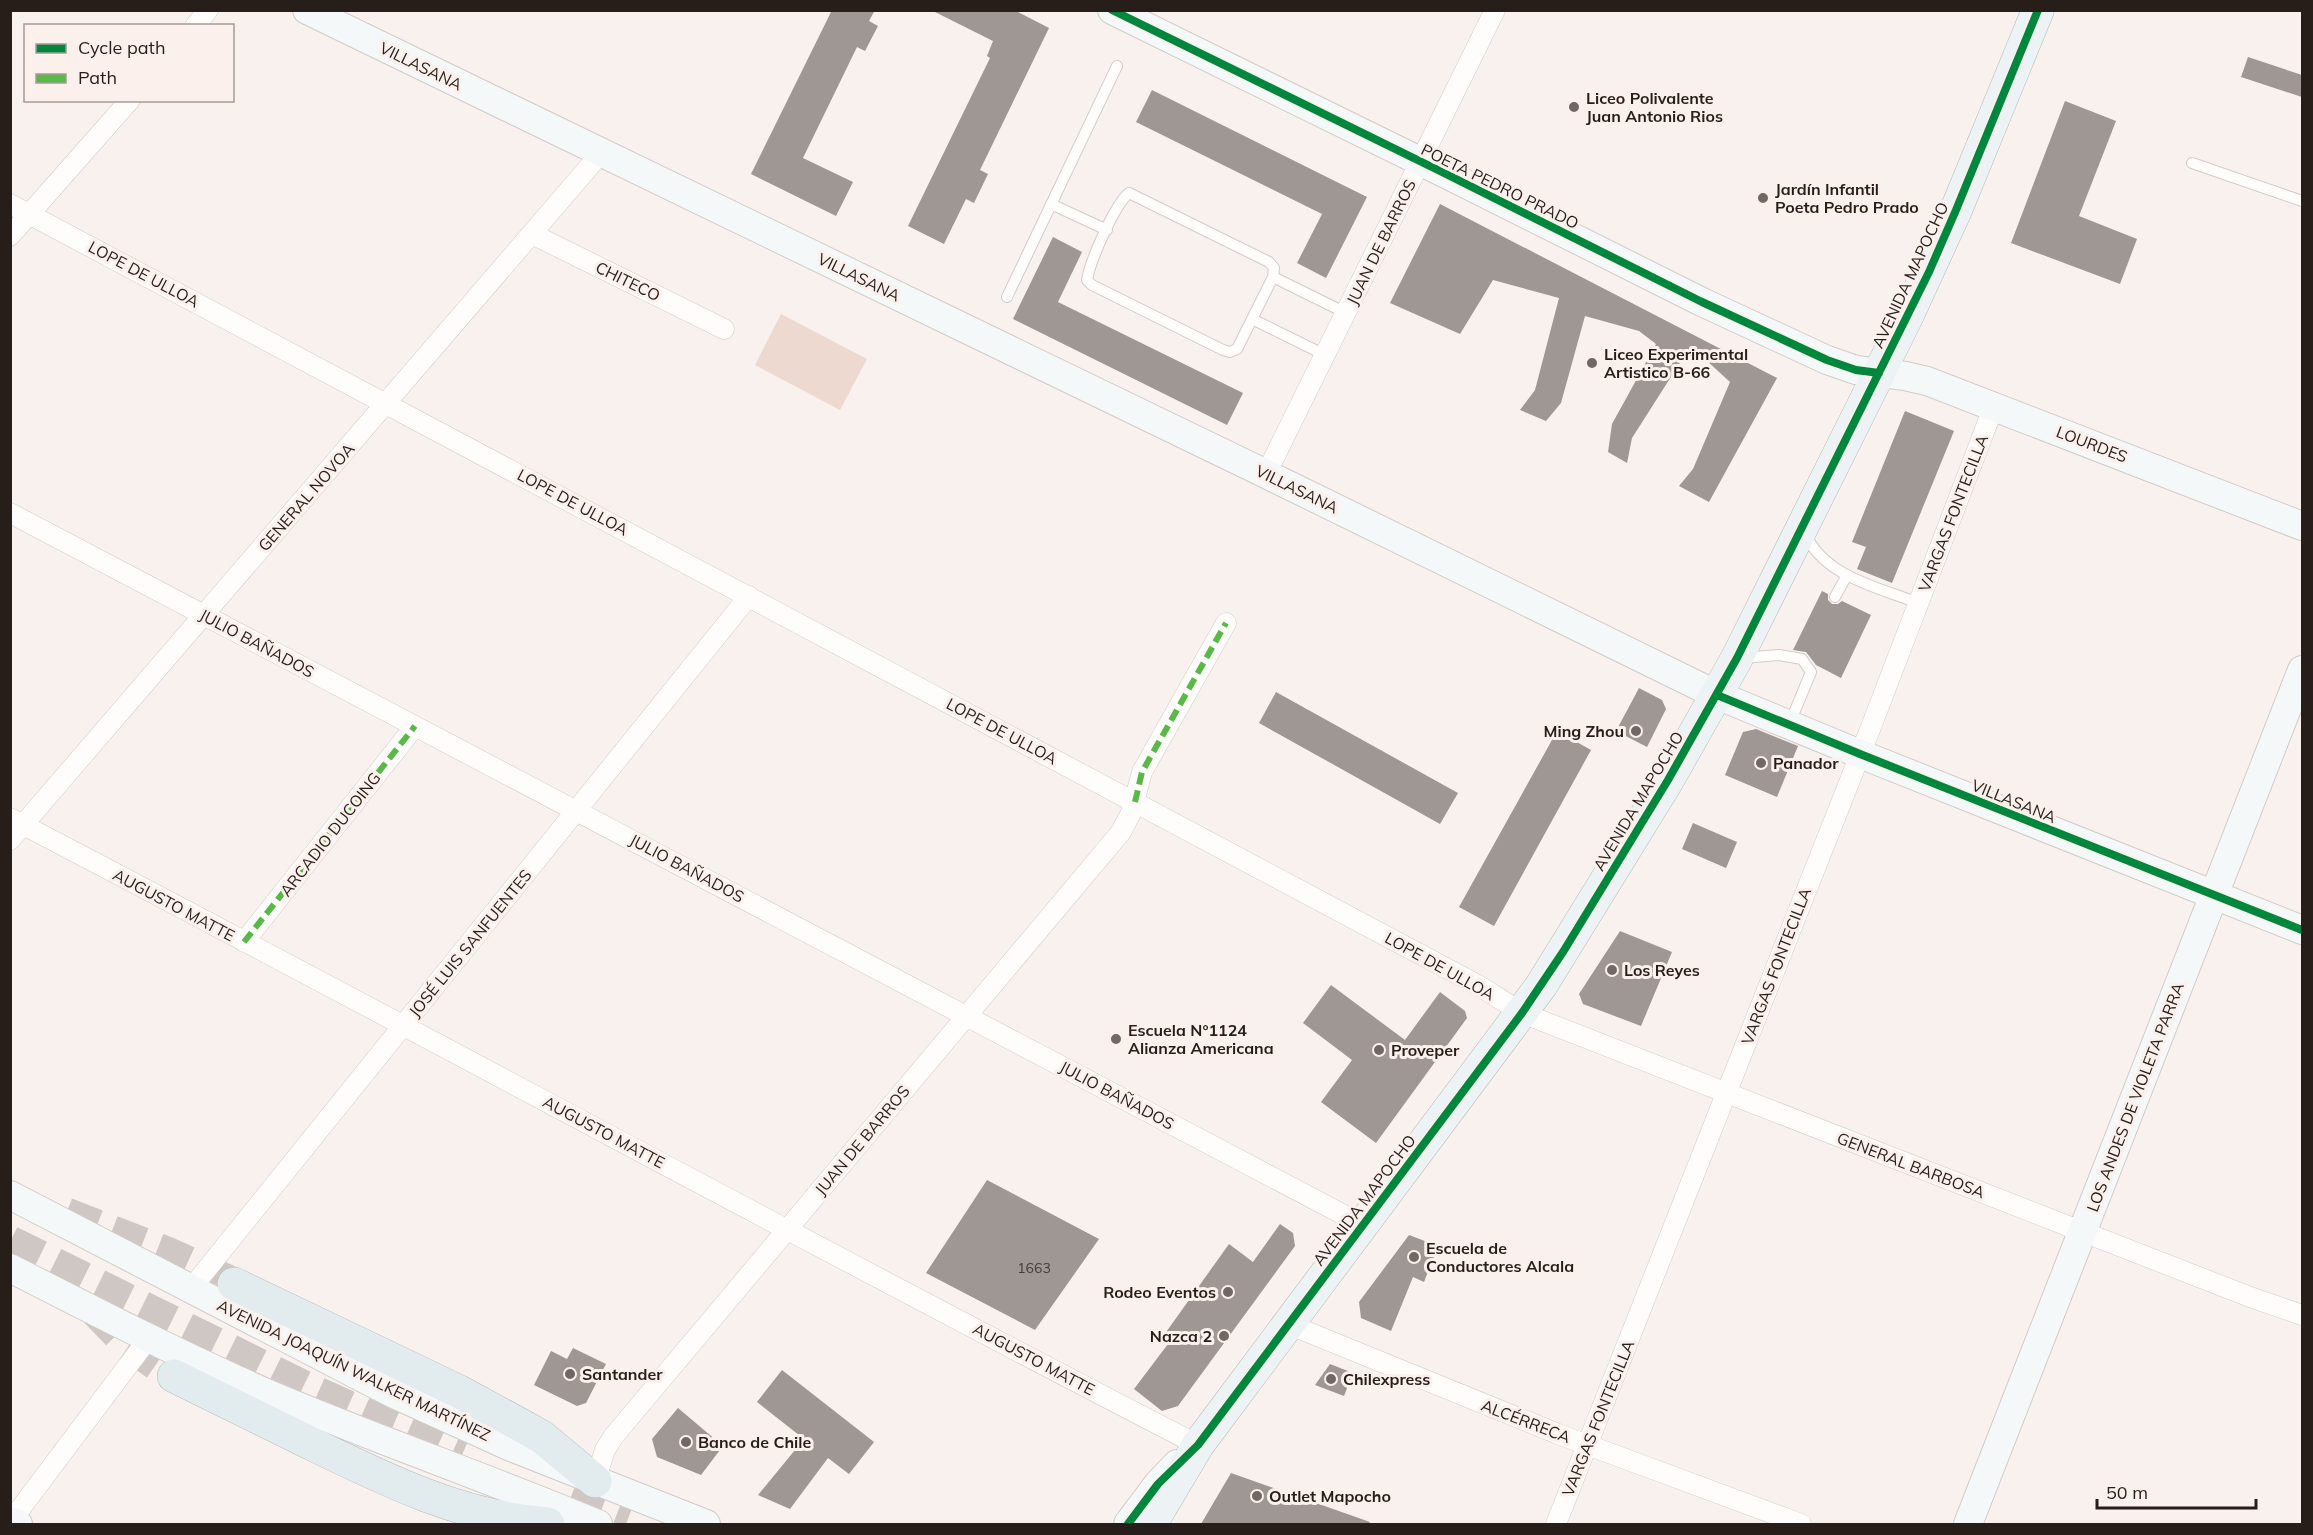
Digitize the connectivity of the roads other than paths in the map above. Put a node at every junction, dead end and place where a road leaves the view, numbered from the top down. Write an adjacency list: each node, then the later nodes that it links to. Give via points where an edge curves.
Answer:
1 (208, 10): 6 (street)
2 (307, 10): 9 (street, VILLASANA)
3 (1112, 10): 10 (street, POETA PEDRO PRADO)
4 (1495, 10): 10 (street, JUAN DE BARROS)
5 (2038, 10): 25 (main road, AVENIDA MAPOCHO, via 1956,210)
6 (197, 24)
7 (1117, 66): 14 (lane)
8 (128, 102): 15 (street)
9 (601, 153): 17 (street, GENERAL NOVOA); 28 (street, VILLASANA)
10 (1421, 162): 21 (street, JUAN DE BARROS); 25 (street, POETA PEDRO PRADO, via 1816,355 1856,370)
11 (2193, 163): 12 (lane)
12 (2302, 201)
13 (10, 204): 15 (street, LOPE DE ULLOA)
14 (1051, 204): 16 (lane); 20 (lane)
15 (30, 214): 18 (street); 26 (street, LOPE DE ULLOA)
16 (1107, 230): 19 (lane, via 1129,193 1269,262 1274,268); 22 (lane, via 1088,272 1087,279 1092,285 1230,352 1237,349)
17 (532, 234): 23 (street, CHITECO); 26 (street, GENERAL NOVOA)
18 (10, 237)
19 (1273, 276): 21 (lane); 22 (lane)
20 (1007, 297)
21 (1346, 313): 24 (street, JUAN DE BARROS)
22 (1252, 319): 24 (lane)
23 (724, 329)
24 (1325, 354): 28 (street, JUAN DE BARROS)
25 (1879, 372): 27 (street, LOURDES, via 1927,381); 31 (main road, AVENIDA MAPOCHO)
26 (386, 403): 33 (street, LOPE DE ULLOA); 36 (street, GENERAL NOVOA)
27 (1994, 406): 30 (street, LOURDES); 35 (street, VARGAS FONTECILLA)
28 (1266, 474): 40 (street, VILLASANA)
29 (10, 513): 36 (street, JULIO BAÑADOS)
30 (2302, 526)
31 (1803, 528): 32 (lane, via 1822,559); 38 (main road, AVENIDA MAPOCHO)
32 (1847, 575): 34 (lane); 35 (lane)
33 (749, 596): 44 (street, LOPE DE ULLOA); 45 (street, JOSÉ LUIS SANFUENTES)
34 (1835, 597)
35 (1918, 603): 43 (street, VARGAS FONTECILLA)
36 (204, 615): 42 (street, JULIO BAÑADOS); 46 (street, GENERAL NOVOA)
37 (1226, 623): 44 (street, via 1143,772)
38 (1737, 658): 40 (main road, AVENIDA MAPOCHO); 41 (lane, via 1779,655 1802,659 1811,672)
39 (2302, 670): 47 (street, LOS ANDES DE VIOLETA PARRA)
40 (1717, 695): 41 (street, VILLASANA); 50 (main road, AVENIDA MAPOCHO, via 1569,943)
41 (1788, 725): 43 (street, VILLASANA)
42 (415, 726): 45 (street, JULIO BAÑADOS); 49 (street, ARCADIO DUCOING)
43 (1860, 754): 47 (street, VILLASANA); 53 (street, VARGAS FONTECILLA)
44 (1135, 802): 50 (street, LOPE DE ULLOA, via 1478,985); 51 (street, JUAN DE BARROS, via 1121,832)
45 (576, 810): 51 (street, JULIO BAÑADOS); 52 (street, JOSÉ LUIS SANFUENTES)
46 (15, 827): 49 (street, AUGUSTO MATTE)
47 (2215, 895): 48 (street, VILLASANA); 57 (street, LOS ANDES DE VIOLETA PARRA)
48 (2302, 930)
49 (244, 942): 52 (street, AUGUSTO MATTE)
50 (1521, 1013): 53 (street, GENERAL BARBOSA); 55 (main road, AVENIDA MAPOCHO)
51 (967, 1016): 55 (street, JULIO BAÑADOS); 56 (street, JUAN DE BARROS)
52 (404, 1025): 56 (street, AUGUSTO MATTE); 60 (street, JOSÉ LUIS SANFUENTES)
53 (1726, 1093): 57 (street, GENERAL BARBOSA); 66 (street, VARGAS FONTECILLA)
54 (10, 1195): 60 (street, AVENIDA JOAQUÍN WALKER MARTÍNEZ)
55 (1363, 1225): 62 (main road, AVENIDA MAPOCHO)
56 (786, 1230): 65 (street, AUGUSTO MATTE); 67 (street, JUAN DE BARROS, via 613,1437)
57 (2082, 1232): 61 (street, GENERAL BARBOSA); 77 (street, LOS ANDES DE VIOLETA PARRA)
58 (10, 1268): 63 (street)
59 (234, 1284): 67 (highway, via 526,1428)
60 (190, 1290): 67 (street, AVENIDA JOAQUÍN WALKER MARTÍNEZ, via 394,1394)
61 (2302, 1315)
62 (1288, 1324): 65 (main road, AVENIDA MAPOCHO); 66 (street, ALCÉRRECA)
63 (148, 1339): 68 (street); 71 (street, via 349,1427)
64 (174, 1376): 70 (highway, via 414,1491 480,1514)
65 (1198, 1445): 73 (street, AVENIDA MAPOCHO, via 1158,1484); 74 (main road)
66 (1588, 1445): 75 (street, VARGAS FONTECILLA); 76 (street, ALCÉRRECA)
67 (595, 1481): 72 (street, AVENIDA JOAQUÍN WALKER MARTÍNEZ)
68 (11, 1521): 69 (street)
69 (18, 1524)
70 (548, 1524)
71 (598, 1524)
72 (706, 1524)
73 (1128, 1524)
74 (1151, 1524)
75 (1557, 1524)
76 (1801, 1524)
77 (1968, 1524)

